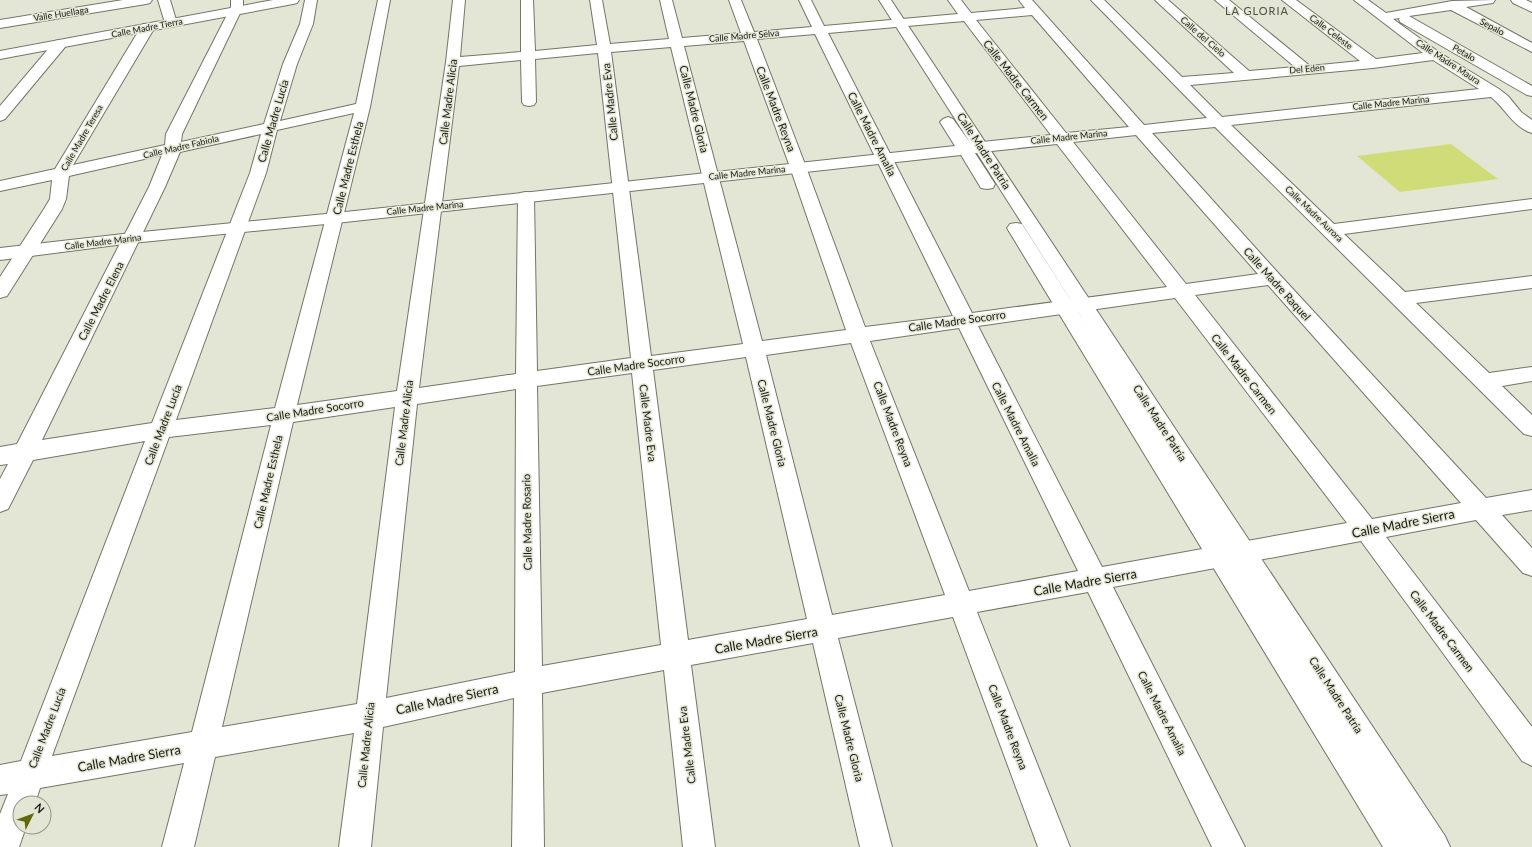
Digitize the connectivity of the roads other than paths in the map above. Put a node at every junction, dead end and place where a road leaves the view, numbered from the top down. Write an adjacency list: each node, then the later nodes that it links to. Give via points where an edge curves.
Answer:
1 (146, 0): 32 (street, Valle Huellaga)
2 (164, 0): 30 (street)
3 (293, 0): 23 (street, Calle Madre Tierra)
4 (311, 0): 56 (street, Calle Madre Lucía, via 310,12)
5 (384, 0): 52 (street, Calle Madre Esthela)
6 (459, 0): 43 (street, Calle Madre Alicia)
7 (526, 0): 41 (street)
8 (596, 0): 39 (street, Calle Madre Eva)
9 (666, 0): 36 (street, Calle Madre Gloria)
10 (735, 0): 35 (street, Calle Madre Reyna)
11 (805, 0): 34 (street, Calle Madre Amalia)
12 (872, 0): 31 (street, Calle Madre Patria)
13 (885, 0): 31 (street, Calle Madre Patria)
14 (954, 0): 29 (street, Calle Madre Carmen)
15 (1025, 0): 26 (street, Calle Madre Raquel)
16 (1097, 0): 47 (street, Calle Madre Aurora)
17 (1160, 0): 46 (street, Calle del Cielo)
18 (1221, 0): 45 (street)
19 (1288, 0): 44 (street, Calle Celeste)
20 (1360, 0): 28 (street, Calle Madre Maura)
21 (1489, 0): 24 (street)
22 (1517, 0): 25 (street)
23 (236, 5): 30 (street, Calle Madre Tierra); 61 (street, Calle Madre Elena, via 174,134)
24 (1452, 5): 27 (street); 38 (street, Sepalo)
25 (1532, 8)
26 (1035, 11): 29 (street, Calle Madre Selva); 58 (street, Calle Madre Raquel)
27 (1396, 14): 28 (street); 50 (street, Petalo)
28 (1381, 16): 42 (street, Calle Madre Maura)
29 (967, 17): 31 (street, Calle Madre Selva); 59 (street, Calle Madre Carmen)
30 (171, 23): 33 (street, Calle Madre Tierra)
31 (893, 23): 34 (street, Calle Madre Selva); 48 (street, Calle Madre Patria); 60 (street, Calle Madre Patria)
32 (0, 24)
33 (148, 27): 37 (street, Calle Madre Tierra); 64 (street, Calle Madre Teresa, via 86,127)
34 (820, 30): 35 (street, Calle Madre Selva); 62 (street, Calle Madre Amalia)
35 (748, 36): 36 (street, Calle Madre Selva); 63 (street, Calle Madre Reyna)
36 (677, 42): 39 (street, Calle Madre Selva); 65 (street, Calle Madre Gloria)
37 (60, 44): 40 (street, Calle Madre Tierra); 54 (street)
38 (1532, 48)
39 (604, 49): 41 (street, Calle Madre Selva); 67 (street, Calle Madre Eva)
40 (0, 55)
41 (529, 56): 43 (street, Calle Madre Selva); 51 (street)
42 (1435, 56): 44 (street, Del Eden); 49 (street, Calle Madre Maura)
43 (453, 62): 70 (street, Calle Madre Alicia)
44 (1373, 64): 45 (street, Del Eden)
45 (1306, 69): 46 (street, Del Eden)
46 (1246, 75): 47 (street, Del Eden)
47 (1179, 82): 55 (street, Calle Madre Aurora)
48 (927, 90)
49 (1494, 92): 55 (street, Calle Madre Marina); 57 (street, Calle Madre Maura)
50 (1532, 92)
51 (529, 102)
52 (363, 107): 56 (street, Calle Madre Fabiola); 72 (street, Calle Madre Esthela)
53 (940, 109): 60 (street, Calle Madre Patria)
54 (0, 116)
55 (1218, 121): 58 (street, Calle Madre Marina); 74 (street, Calle Madre Aurora)
56 (270, 127): 61 (street, Calle Madre Fabiola); 73 (street, Calle Madre Lucía, via 258,173)
57 (1532, 128)
58 (1140, 130): 59 (street, Calle Madre Marina); 78 (street, Calle Madre Raquel)
59 (1061, 138): 60 (street, Calle Madre Marina); 81 (street, Calle Madre Carmen)
60 (973, 148): 62 (street, Calle Madre Marina); 83 (street, Calle Madre Patria)
61 (173, 149): 64 (street, Calle Madre Fabiola); 75 (street, Calle Madre Elena)
62 (885, 158): 63 (street, Calle Madre Marina); 84 (street, Calle Madre Amalia)
63 (798, 167): 65 (street, Calle Madre Marina); 85 (street, Calle Madre Reyna)
64 (61, 173): 66 (street, Calle Madre Fabiola); 76 (street, Calle Madre Teresa, via 58,199)
65 (711, 176): 67 (street, Calle Madre Marina); 86 (street, Calle Madre Gloria)
66 (0, 186)
67 (619, 187): 68 (street, Calle Madre Marina); 87 (street, Calle Madre Eva)
68 (526, 197): 70 (street, Calle Madre Marina); 89 (street, Calle Madre Rosario)
69 (1525, 205): 71 (street); 74 (street)
70 (434, 207): 72 (street, Calle Madre Marina); 91 (street, Calle Madre Alicia)
71 (1532, 217)
72 (336, 218): 73 (street, Calle Madre Marina); 92 (street, Calle Madre Esthela)
73 (237, 227): 75 (street, Calle Madre Marina); 94 (street, Calle Madre Lucía)
74 (1330, 230): 82 (street, Calle Madre Aurora)
75 (132, 238): 76 (street, Calle Madre Marina); 95 (street, Calle Madre Elena)
76 (26, 251): 77 (street, Calle Madre Marina); 80 (street, Calle Madre Teresa)
77 (0, 254)
78 (1272, 278): 81 (street, Calle Madre Socorro); 99 (street, Calle Madre Raquel)
79 (1532, 282): 82 (street)
80 (0, 292)
81 (1180, 292): 83 (street, Calle Madre Socorro); 100 (street, Calle Madre Carmen)
82 (1401, 299): 90 (street, Calle Madre Aurora)
83 (1074, 306): 84 (street, Calle Madre Socorro); 101 (street, Calle Madre Patria)
84 (964, 320): 85 (street, Calle Madre Socorro); 103 (street, Calle Madre Amalia)
85 (858, 335): 86 (street, Calle Madre Socorro); 104 (street, Calle Madre Reyna)
86 (754, 349): 87 (street, Calle Madre Socorro); 105 (street, Calle Madre Gloria)
87 (641, 364): 89 (street, Calle Madre Socorro); 106 (street, Calle Madre Eva)
88 (1532, 374): 90 (street)
89 (525, 380): 91 (street, Calle Madre Socorro); 107 (street, Calle Madre Rosario)
90 (1484, 381): 93 (street, Calle Madre Aurora)
91 (407, 396): 92 (street, Calle Madre Socorro); 108 (street, Calle Madre Alicia)
92 (284, 415): 94 (street, Calle Madre Socorro); 109 (street, Calle Madre Esthela)
93 (1532, 428)
94 (161, 430): 95 (street, Calle Madre Socorro); 111 (street, Calle Madre Lucía)
95 (24, 452): 96 (street, Calle Madre Socorro); 98 (street, Calle Madre Elena)
96 (0, 456)
97 (1532, 500): 99 (street, Calle Madre Sierra)
98 (0, 502)
99 (1481, 509): 100 (street, Calle Madre Sierra); 102 (street, Calle Madre Raquel)
100 (1366, 531): 101 (street, Calle Madre Sierra); 110 (street, Calle Madre Carmen)
101 (1232, 555): 103 (street, Calle Madre Sierra); 121 (street, Calle Madre Patria, via 1303,688); 122 (street, Calle Madre Patria)
102 (1532, 565)
103 (1095, 580): 104 (street, Calle Madre Sierra); 120 (street, Calle Madre Amalia)
104 (962, 604): 105 (street, Calle Madre Sierra); 119 (street, Calle Madre Reyna)
105 (822, 630): 106 (street, Calle Madre Sierra); 118 (street, Calle Madre Gloria)
106 (677, 656): 107 (street, Calle Madre Sierra); 117 (street, Calle Madre Eva)
107 (529, 682): 108 (street, Calle Madre Sierra); 116 (street, Calle Madre Rosario)
108 (369, 716): 109 (street, Calle Madre Sierra); 115 (street, Calle Madre Alicia)
109 (203, 745): 111 (street, Calle Madre Sierra); 114 (street, Calle Madre Esthela)
110 (1532, 751)
111 (29, 776): 112 (street, Calle Madre Sierra); 113 (street, Calle Madre Lucía)
112 (0, 780)
113 (3, 847)
114 (178, 847)
115 (355, 847)
116 (528, 847)
117 (699, 847)
118 (876, 847)
119 (1054, 847)
120 (1229, 847)
121 (1401, 847)
122 (1434, 847)

